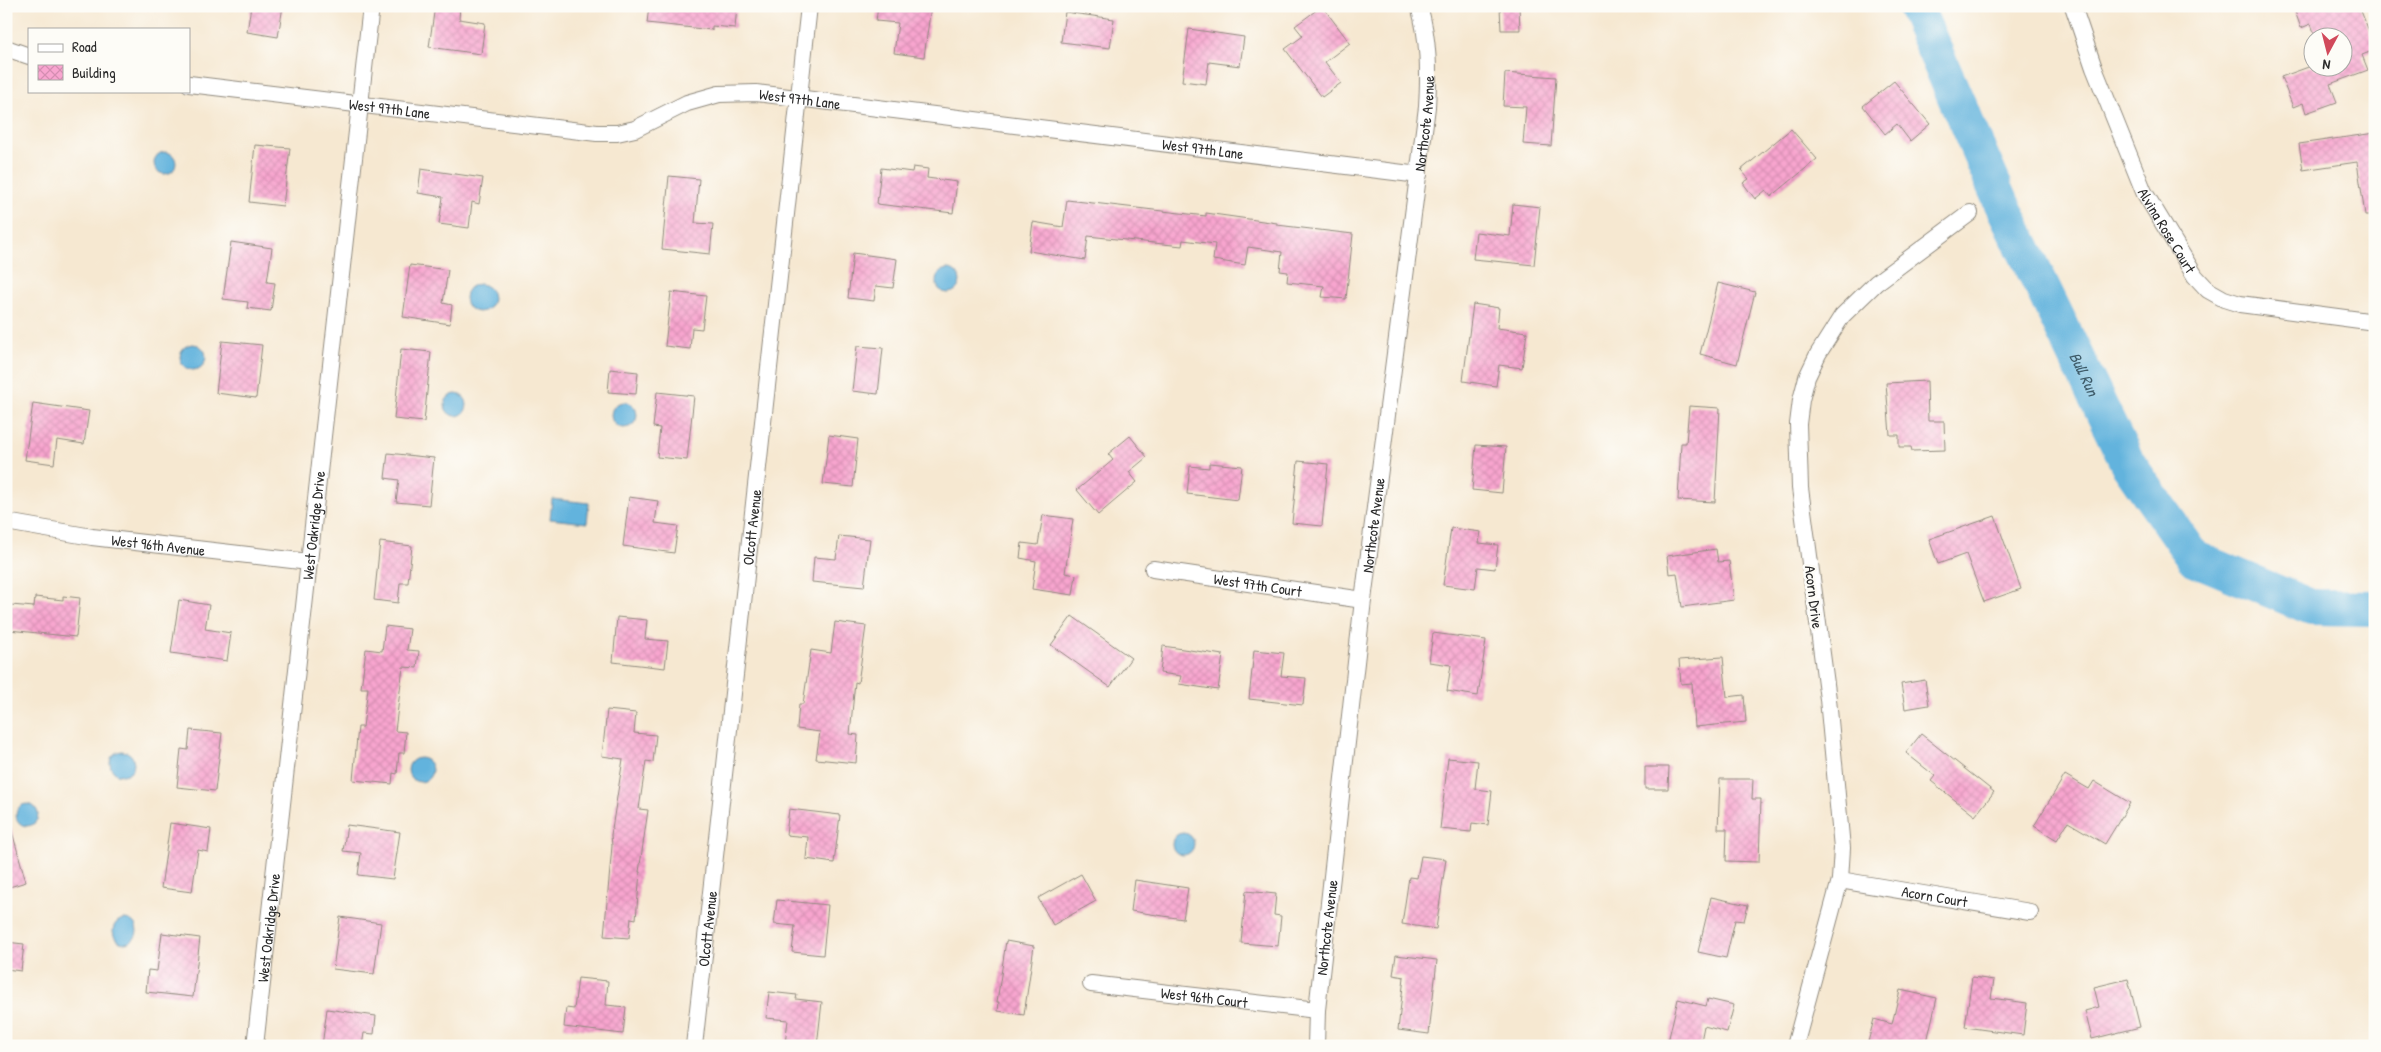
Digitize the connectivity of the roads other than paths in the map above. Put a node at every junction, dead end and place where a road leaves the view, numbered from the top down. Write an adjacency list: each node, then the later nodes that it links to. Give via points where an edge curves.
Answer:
1 (371, 6): 9 (street, West Oakridge Drive)
2 (809, 6): 8 (street, Olcott Avenue)
3 (1419, 6): 10 (street, Northcote Avenue, via 1429,63)
4 (2073, 6): 12 (street, Alvina Rose Court, via 2144,192 2184,259 2208,290 2240,304)
5 (6, 48): 6 (street)
6 (28, 56)
7 (190, 84): 9 (street, West 97th Lane)
8 (799, 97): 9 (street, West 97th Lane, via 719,94 687,103 635,129 616,133 580,132); 10 (street, West 97th Lane); 22 (street, Olcott Avenue)
9 (360, 106): 14 (street, West Oakridge Drive)
10 (1419, 175): 16 (street, Northcote Avenue)
11 (1970, 213): 17 (street, Acorn Drive, via 1876,283 1842,316 1818,354 1801,400 1798,424 1800,488 1839,805)
12 (2375, 322)
13 (6, 522): 14 (street, West 96th Avenue, via 92,537)
14 (309, 562): 21 (street, West Oakridge Drive)
15 (1153, 569): 16 (street, West 97th Court)
16 (1363, 600): 20 (street, Northcote Avenue)
17 (1840, 880): 18 (street, Acorn Court); 24 (street, Acorn Drive)
18 (2030, 912)
19 (1091, 984): 20 (street, West 96th Court)
20 (1317, 1010): 23 (street, Northcote Avenue)
21 (255, 1046)
22 (694, 1046)
23 (1316, 1046)
24 (1795, 1046)

